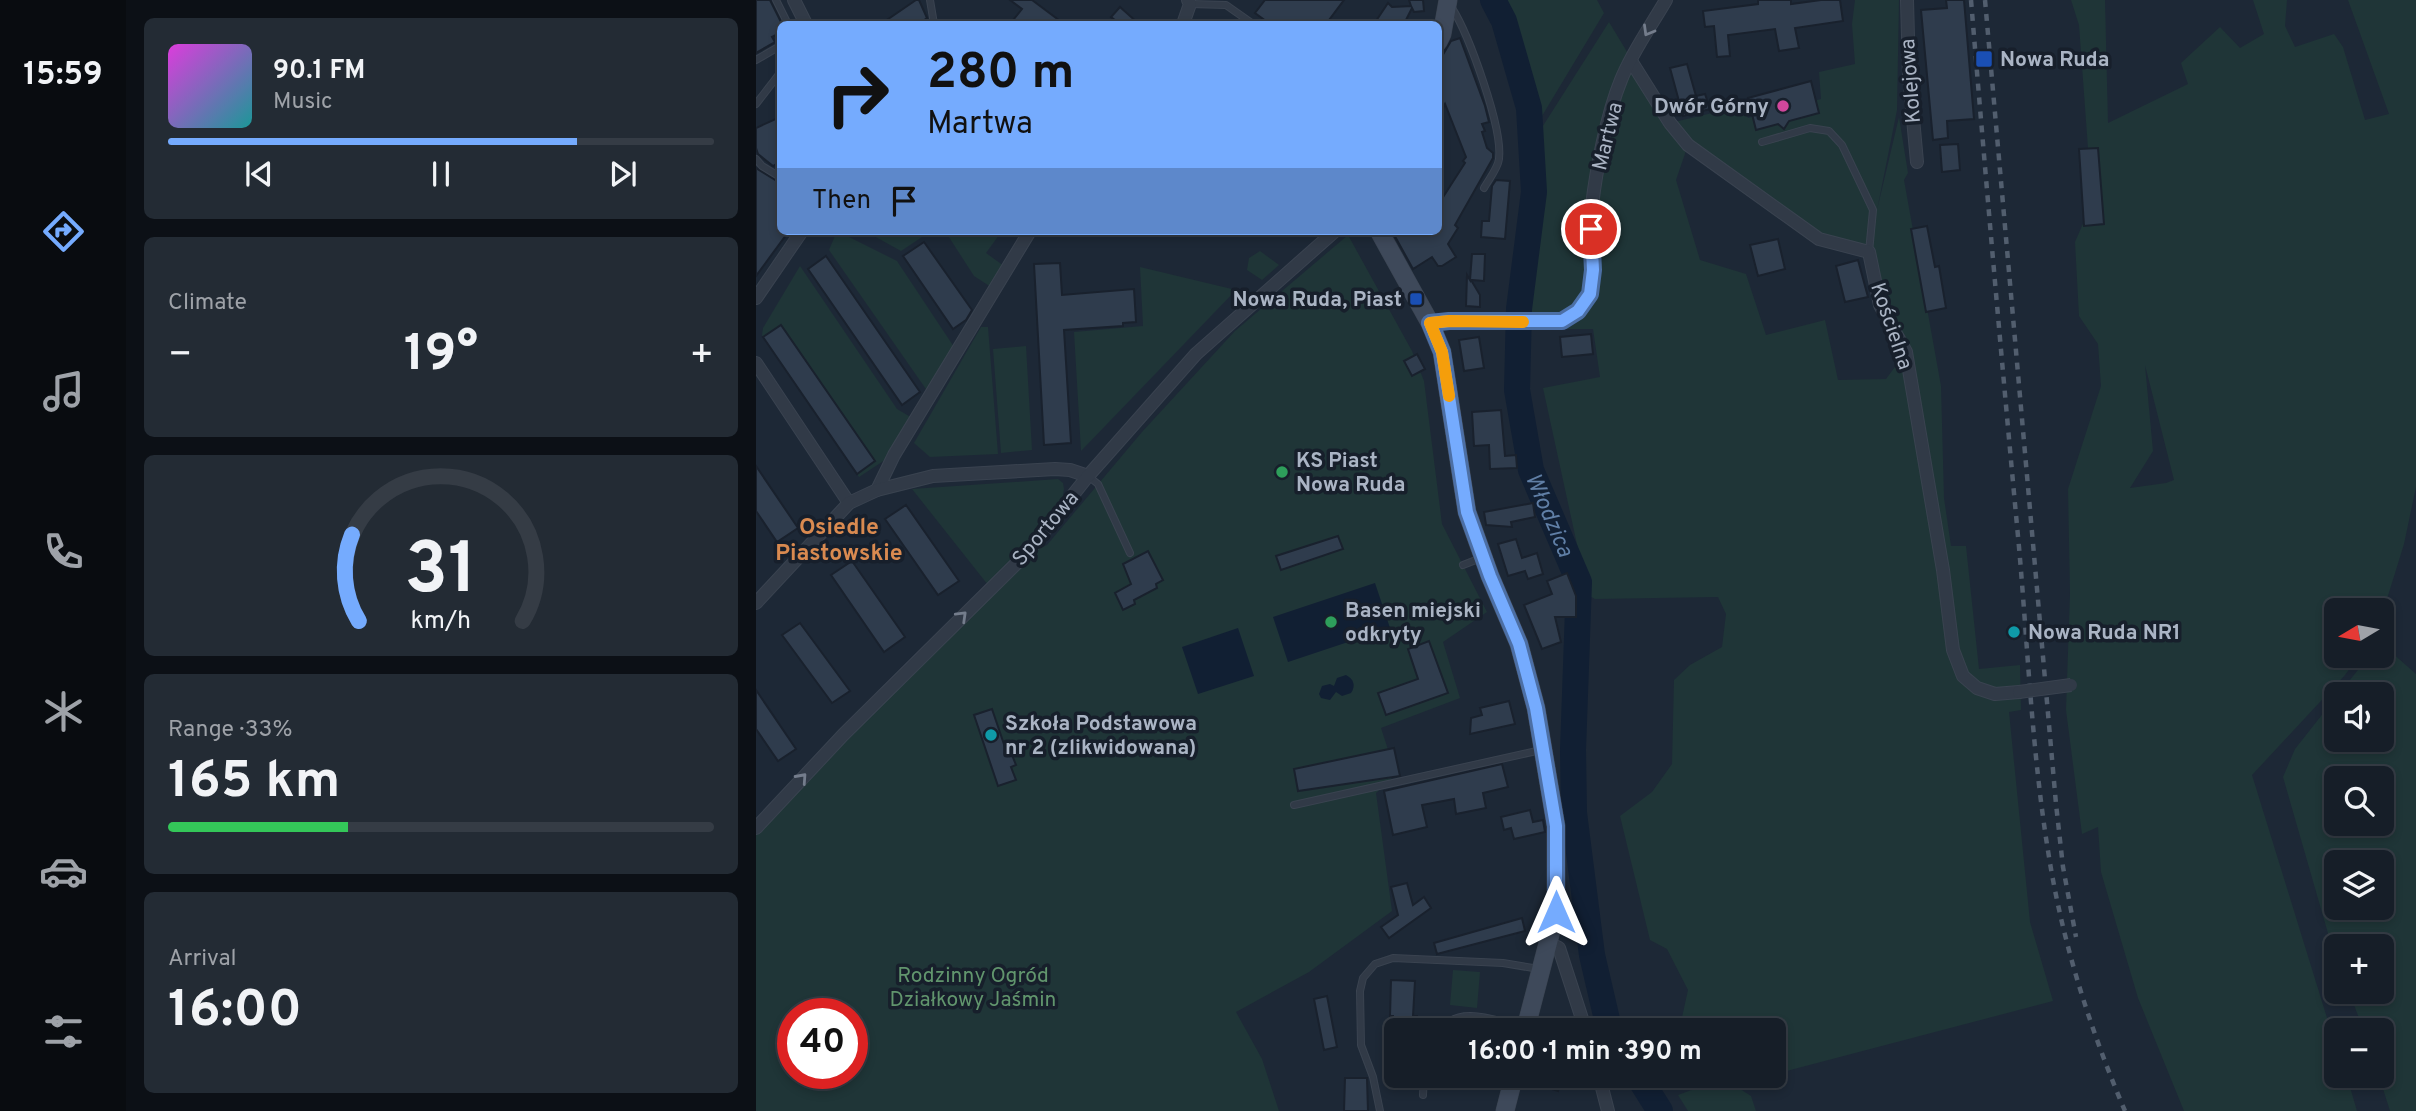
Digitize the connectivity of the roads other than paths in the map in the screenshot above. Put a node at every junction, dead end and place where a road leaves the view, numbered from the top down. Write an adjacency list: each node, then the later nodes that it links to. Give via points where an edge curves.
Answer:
1 (776, 0): 8 (lane)
2 (794, 0): 9 (street)
3 (930, 0): 10 (lane)
4 (1666, 0): 16 (street, one-way to 16)
5 (1907, 0): 21 (street, Kolejowa)
6 (1189, 2): 11 (street); 12 (lane, via 1226,5)
7 (1449, 2): 13 (street); 23 (lane, via 1462,24 1498,128 1499,161)
8 (786, 21)
9 (804, 21)
10 (934, 21)
11 (1184, 21)
12 (1249, 21)
13 (1442, 27)
14 (777, 48): 15 (lane)
15 (756, 60)
16 (1631, 61): 28 (street, via 1688,145 1819,239); 30 (street, Martwa, via 1621,80 1597,176 1590,294 1578,311 1562,321 1545,323)
17 (777, 77): 18 (lane)
18 (756, 104)
19 (1762, 142): 28 (lane, via 1810,128 1829,131 1842,145 1873,210)
20 (756, 159): 22 (lane)
21 (1917, 162)
22 (777, 175)
23 (1484, 188)
24 (799, 235): 29 (street)
25 (1028, 235): 33 (street)
26 (1330, 235): 32 (street, Sportowa, via 1196,354)
27 (1381, 235): 30 (street)
28 (1869, 251): 39 (street, Kościelna, bridge, via 1880,305 1906,352 1954,650 1963,676 1977,688 1995,694)
29 (756, 298)
30 (1430, 323): 36 (street, via 1442,352 1467,512)
31 (756, 363): 34 (street)
32 (1088, 476): 33 (street, via 1055,469 933,476); 35 (lane, via 1098,484); 42 (street, Sportowa, one-way to 32, via 843,734 1026,554)
33 (877, 489): 34 (street)
34 (849, 503): 38 (street)
35 (1129, 553)
36 (1482, 557): 37 (lane); 40 (street, via 1519,644)
37 (1463, 565)
38 (756, 603)
39 (2071, 685)
40 (1543, 749): 41 (lane); 43 (street, via 1556,826 1556,912)
41 (1294, 805)
42 (756, 828)
43 (1549, 943): 44 (street); 48 (street, via 1559,948)
44 (1541, 969): 47 (street); 53 (lane, via 1393,958 1375,964 1363,978 1360,991 1361,1045)
45 (1453, 1018): 46 (lane)
46 (1475, 1018)
47 (1528, 1018)
48 (1582, 1018)
49 (1423, 1088): 52 (lane)
50 (1511, 1088): 54 (street)
51 (1602, 1088): 55 (street)
52 (1423, 1095)
53 (1380, 1111)
54 (1505, 1111)
55 (1608, 1111)

